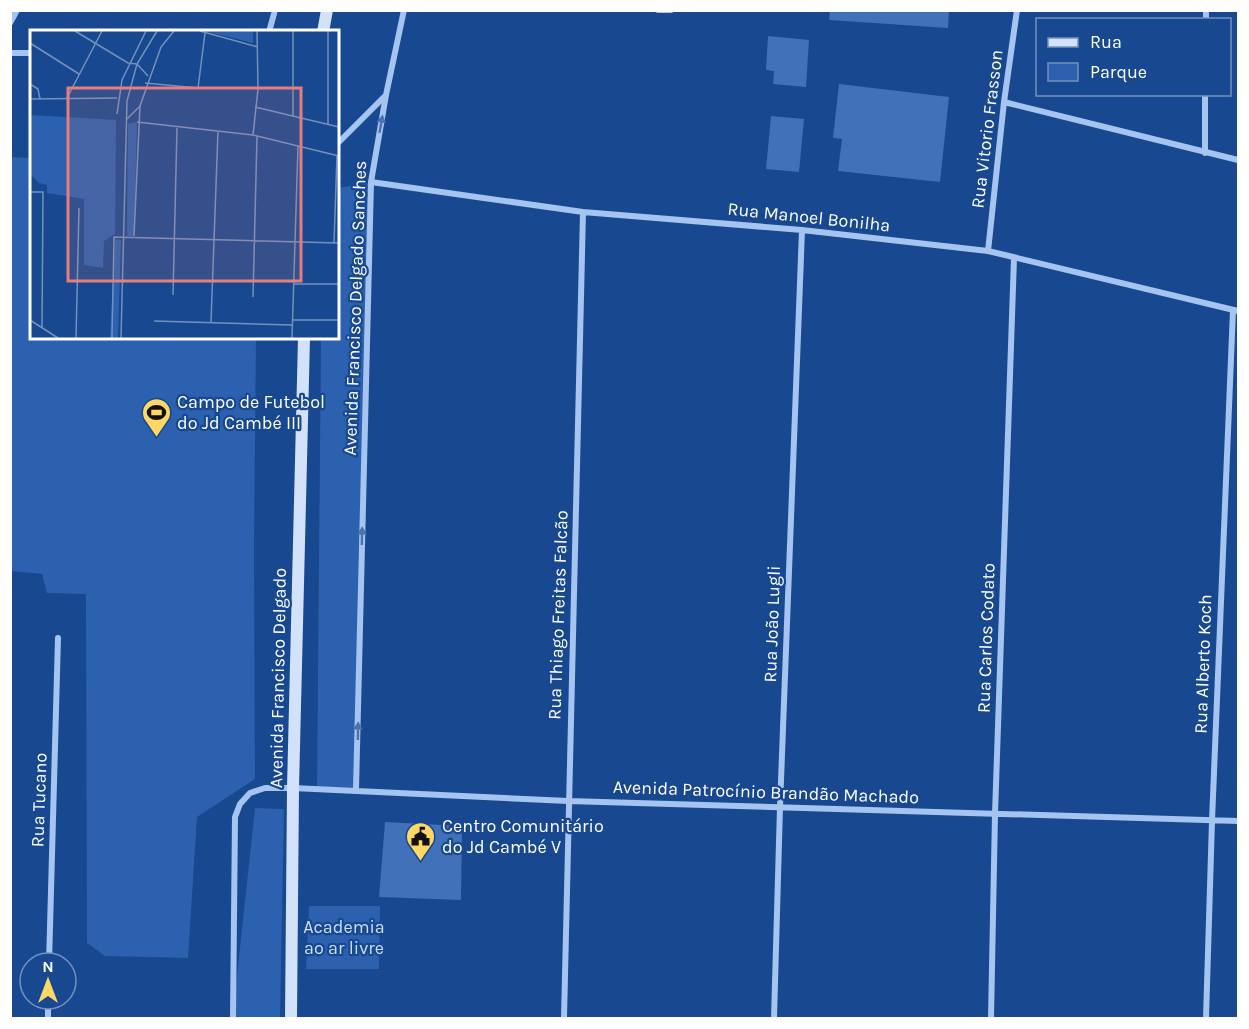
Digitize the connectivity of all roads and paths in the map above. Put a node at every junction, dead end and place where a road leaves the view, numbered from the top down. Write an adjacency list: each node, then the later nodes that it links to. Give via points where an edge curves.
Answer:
1 (17, 10): 8 (street)
2 (275, 10): 9 (street)
3 (327, 10): 10 (main road)
4 (404, 10): 13 (street, Avenida Francisco Delgado Sanches)
5 (658, 10): 6 (street)
6 (671, 10)
7 (1017, 10): 15 (street, Rua Vitorio Frasson)
8 (10, 23)
9 (270, 30)
10 (323, 30)
11 (10, 53): 12 (street)
12 (30, 53)
13 (386, 94): 16 (street); 19 (street, Avenida Francisco Delgado Sanches, one-way to 13)
14 (1205, 96): 17 (street)
15 (1004, 102): 17 (street); 22 (street, Rua Vitorio Frasson)
16 (339, 142)
17 (1205, 153): 18 (street)
18 (1239, 160)
19 (371, 182): 20 (street, Rua Manoel Bonilha); 28 (street, Avenida Francisco Delgado Sanches, one-way to 19)
20 (583, 212): 21 (street, Rua Manoel Bonilha); 29 (street, Rua Thiago Freitas Falcão)
21 (802, 230): 22 (street, Rua Manoel Bonilha); 30 (street, Rua João Lugli)
22 (988, 251): 23 (street, Rua Manoel Bonilha)
23 (1014, 258): 24 (street, Rua Manoel Bonilha); 31 (street, Rua Carlos Codato)
24 (1236, 311): 32 (street, Rua Alberto Koch)
25 (304, 339): 27 (main road, Avenida Francisco Delgado)
26 (58, 638): 34 (street, Rua Tucano)
27 (293, 788): 28 (street, Avenida Patrocínio Brandão Machado); 35 (street, Avenida Patrocínio Brandão Machado, via 264,788 250,794 240,804 236,817); 36 (main road, Avenida Francisco Delgado)
28 (356, 789): 29 (street, Avenida Patrocínio Brandão Machado)
29 (568, 801): 30 (street, Avenida Patrocínio Brandão Machado); 37 (street, Rua Thiago Freitas Falcão)
30 (780, 807): 31 (street, Avenida Patrocínio Brandão Machado); 38 (street, Rua João Lugli)
31 (995, 814): 32 (street, Avenida Patrocínio Brandão Machado); 39 (street, Rua Carlos Codato)
32 (1212, 821): 33 (street, Avenida Patrocínio Brandão Machado); 40 (street, Rua Alberto Koch)
33 (1239, 822)
34 (49, 951)
35 (233, 1018)
36 (291, 1018)
37 (564, 1018)
38 (774, 1018)
39 (991, 1018)
40 (1206, 1018)

